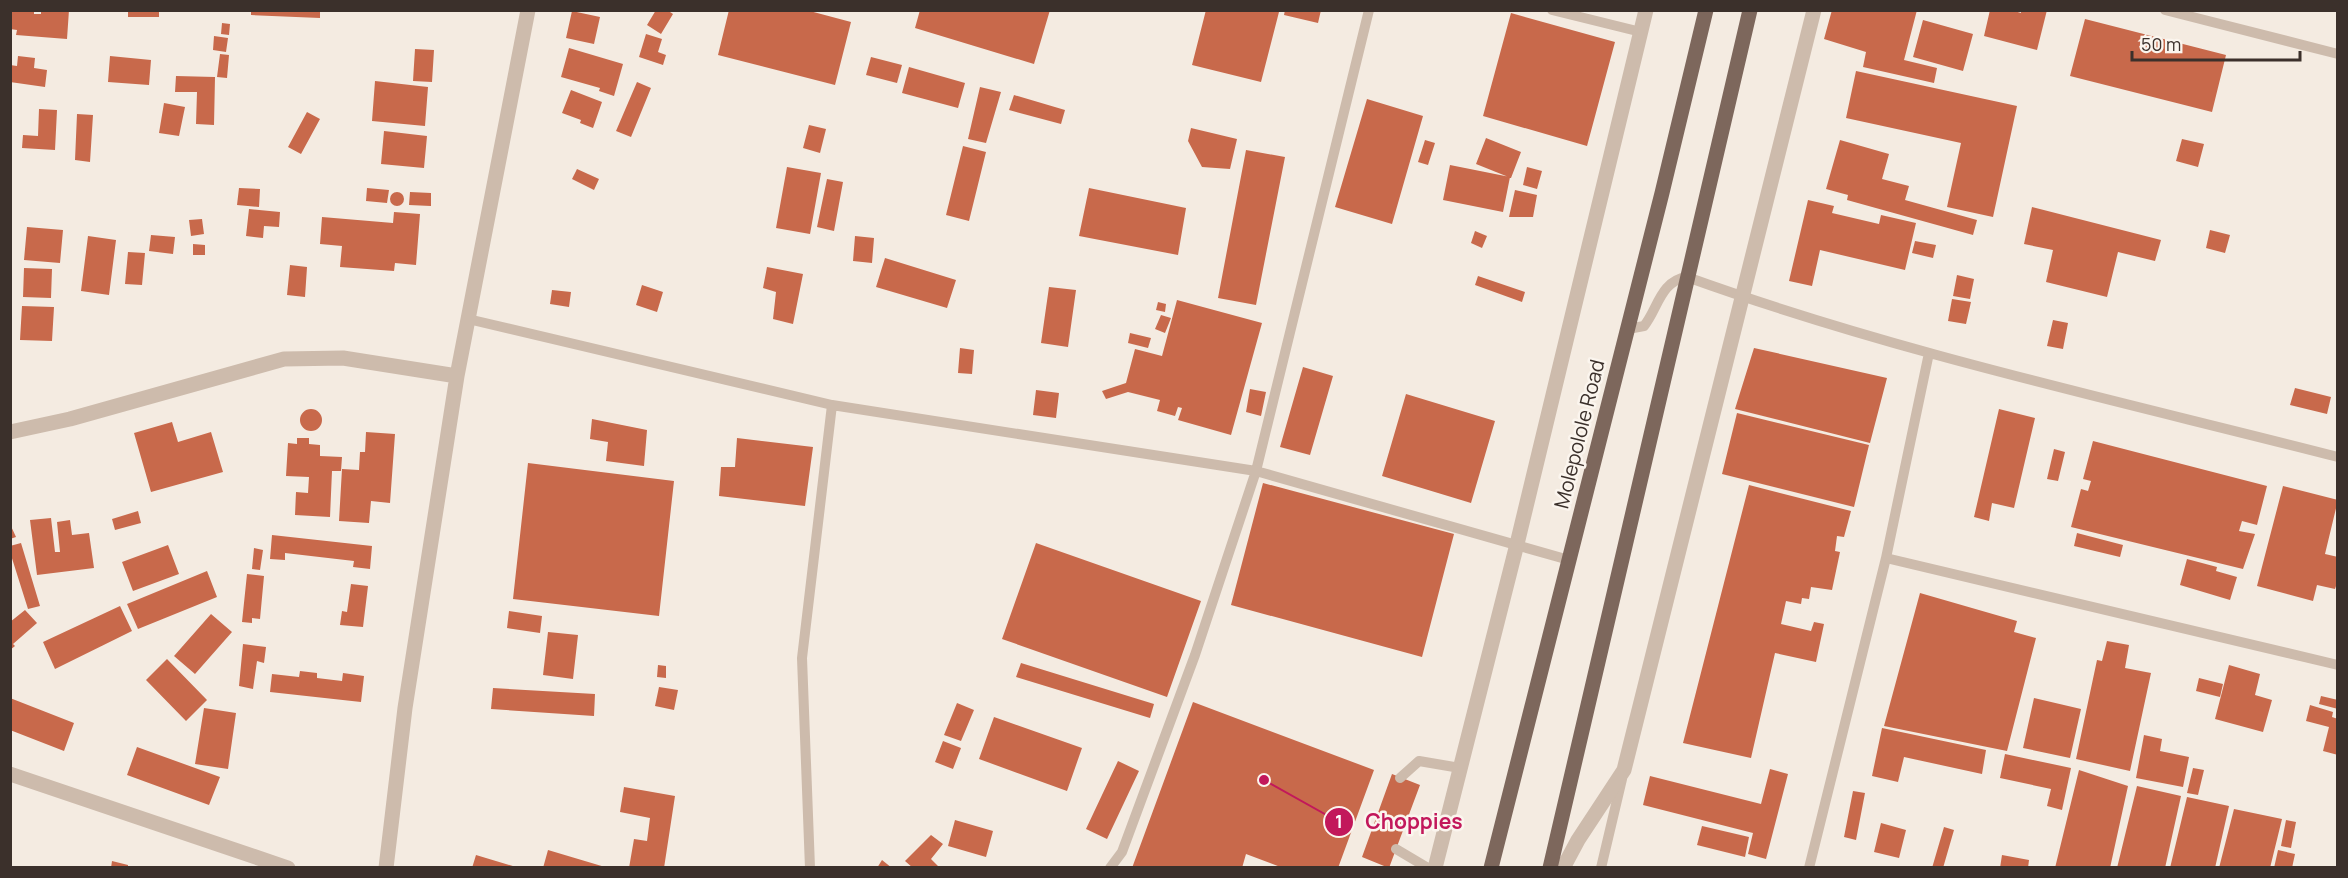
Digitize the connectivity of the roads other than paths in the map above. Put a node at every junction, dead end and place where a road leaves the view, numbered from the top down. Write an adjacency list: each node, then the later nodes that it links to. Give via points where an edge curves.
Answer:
1 (528, 10): 13 (street)
2 (1369, 10): 20 (lane)
3 (1552, 10): 9 (lane)
4 (1646, 10): 9 (street)
5 (1706, 10): 14 (main road, Molepolole Road)
6 (1750, 10): 11 (main road)
7 (1814, 10): 12 (street)
8 (2165, 10): 10 (lane)
9 (1641, 32): 21 (street)
10 (2337, 54)
11 (1687, 277): 12 (lane); 14 (lane, via 1678,278 1665,288 1644,326); 37 (main road)
12 (1744, 298): 15 (lane); 26 (street)
13 (468, 319): 16 (street); 17 (lane)
14 (1628, 329): 23 (main road, Molepolole Road)
15 (1929, 353): 19 (lane); 22 (lane)
16 (457, 376): 18 (street, via 343,358 284,359); 31 (street, via 405,708)
17 (832, 405): 20 (lane); 32 (lane, via 802,658)
18 (10, 432)
19 (2337, 457)
20 (1256, 471): 21 (lane); 33 (lane, via 1195,655 1122,852)
21 (1517, 544): 23 (lane); 25 (street)
22 (1886, 558): 24 (lane); 40 (lane)
23 (1569, 560): 36 (main road, Molepolole Road)
24 (2337, 665)
25 (1460, 768): 28 (lane, via 1419,761); 35 (street)
26 (1624, 770): 38 (street); 39 (lane)
27 (10, 774): 30 (street)
28 (1401, 778)
29 (1396, 849): 34 (lane)
30 (288, 867)
31 (386, 867)
32 (810, 867)
33 (1110, 867)
34 (1428, 867)
35 (1435, 867)
36 (1491, 867)
37 (1550, 867)
38 (1563, 867)
39 (1601, 867)
40 (1809, 867)

